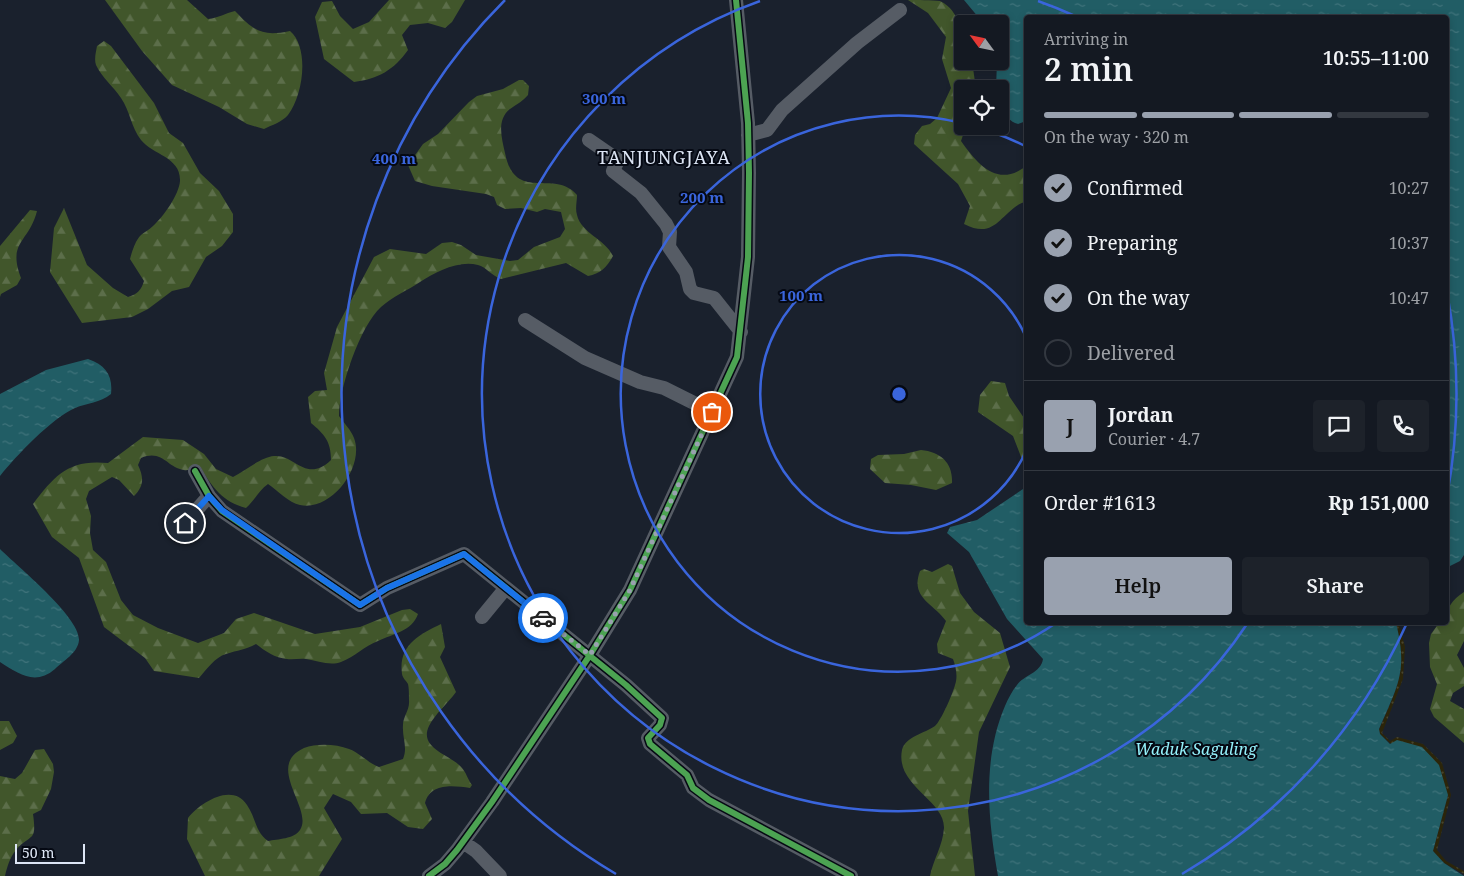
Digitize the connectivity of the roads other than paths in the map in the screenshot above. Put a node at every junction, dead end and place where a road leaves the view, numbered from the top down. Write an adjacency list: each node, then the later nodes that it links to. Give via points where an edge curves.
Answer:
1 (736, 0): 3 (street)
2 (900, 10): 3 (street, via 850,49 782,110 767,130)
3 (748, 135): 6 (street, via 748,258)
4 (589, 140): 6 (street, via 618,160 613,171 642,193 666,224 670,232 669,247 686,272 690,289 714,298)
5 (524, 320): 7 (street, via 585,358 640,382 664,388)
6 (741, 332): 7 (street, via 737,356)
7 (712, 412): 13 (street, via 630,590)
8 (195, 471): 9 (street)
9 (209, 496): 10 (street); 11 (street, via 222,510 360,605 387,588 464,554)
10 (185, 523)
11 (505, 589): 12 (street); 13 (street)
12 (482, 617)
13 (590, 655): 14 (street); 17 (street, via 662,718 648,738 650,744 687,775 693,788 709,800)
14 (463, 842): 15 (street, via 445,864); 16 (street)
15 (429, 876)
16 (500, 876)
17 (851, 876)

